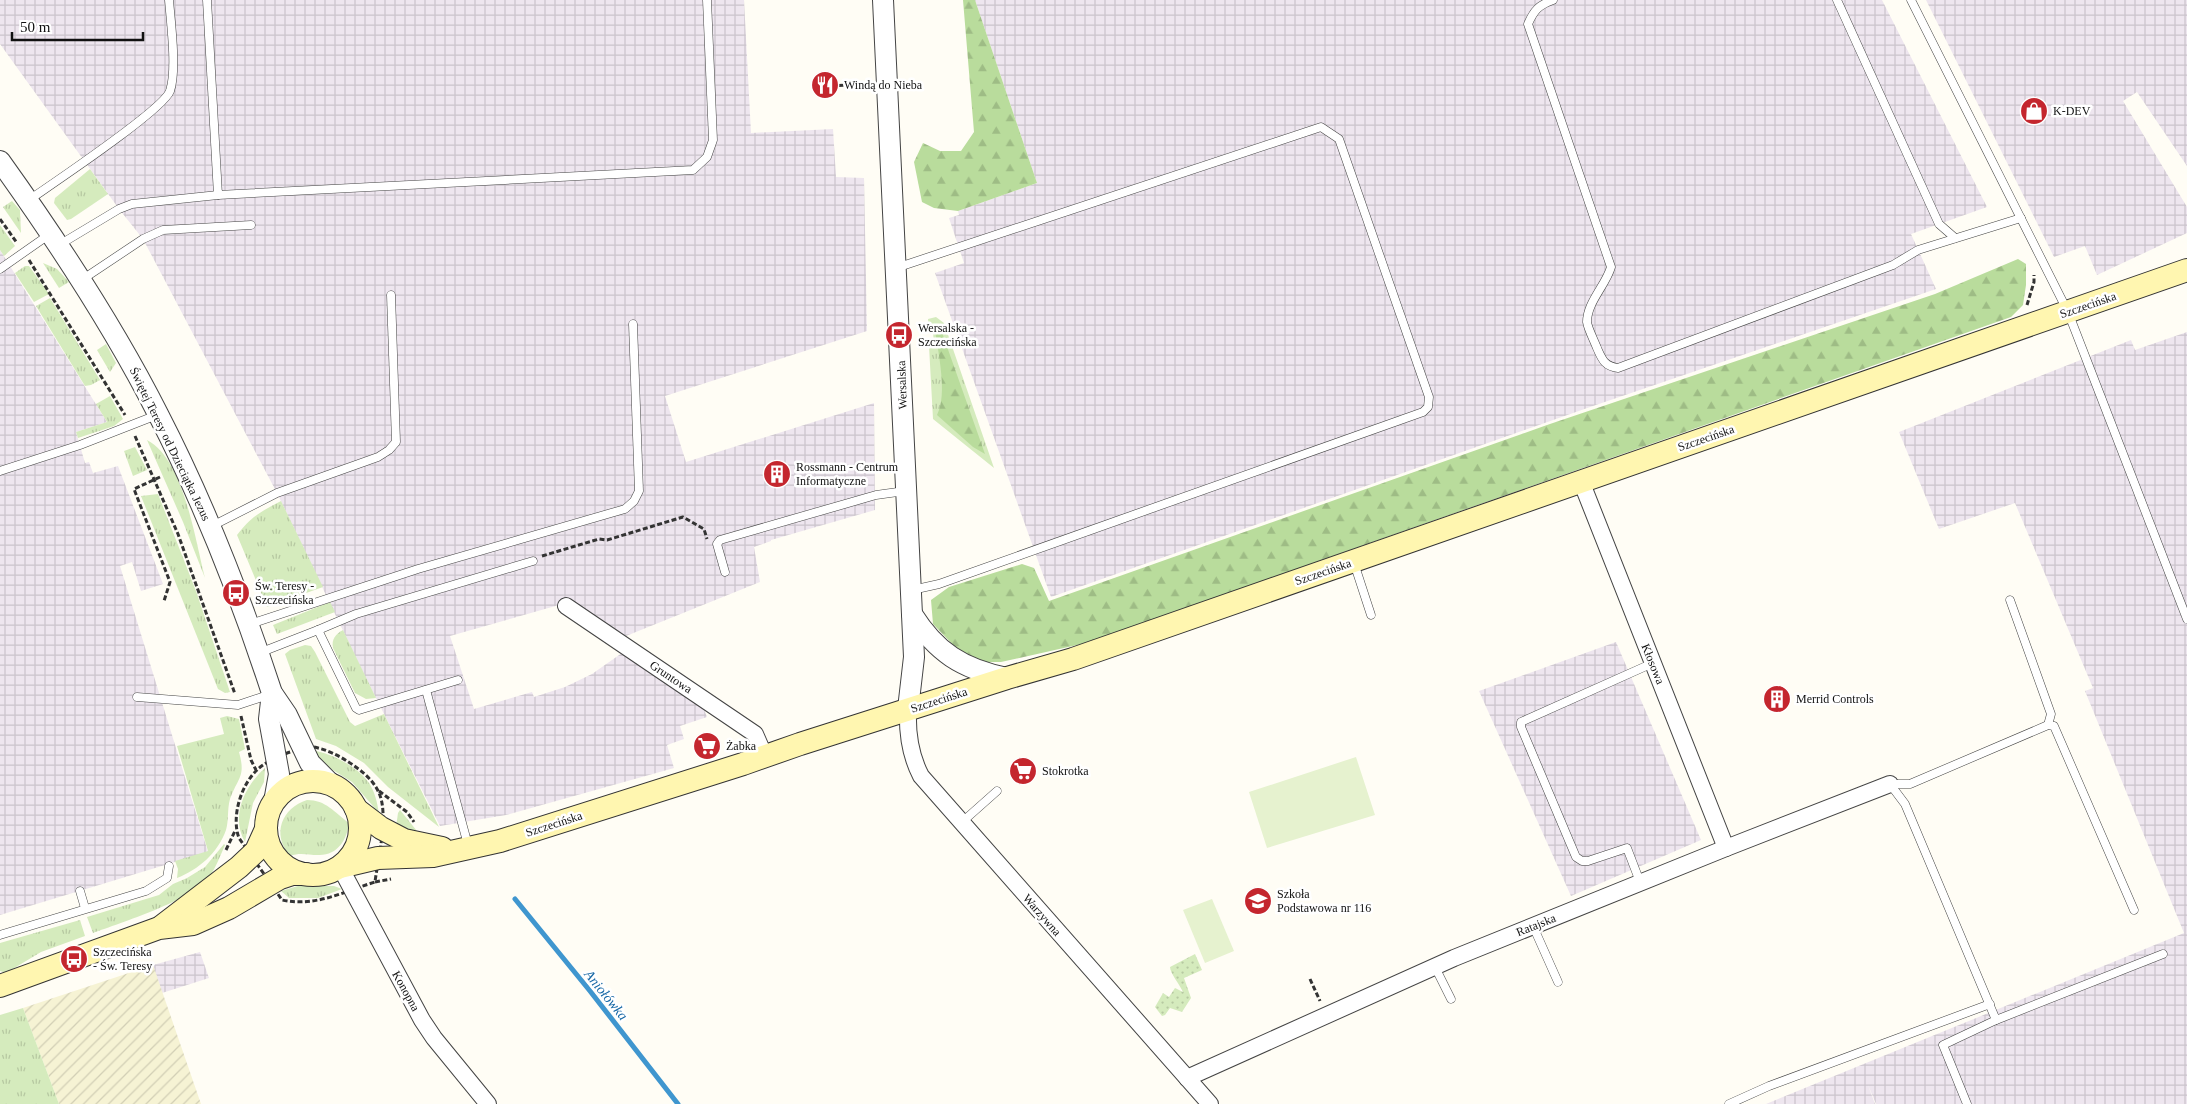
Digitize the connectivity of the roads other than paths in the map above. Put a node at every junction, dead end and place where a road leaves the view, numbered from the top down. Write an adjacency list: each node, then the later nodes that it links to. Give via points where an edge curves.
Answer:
1 (170, 0): 10 (lane, via 173,80 169,94 133,126)
2 (207, 0): 9 (lane)
3 (707, 0): 9 (lane, via 713,140 707,157 693,170)
4 (882, 0): 15 (street, Wersalska)
5 (1553, 0): 13 (lane, via 1534,10 1528,24 1611,267 1587,322 1603,362 1610,367 1618,368 1645,358 1893,265 1918,250)
6 (1837, 0): 13 (lane, via 1939,224)
7 (1911, 0): 11 (lane)
8 (0, 161): 10 (street, Świętej Teresy od Dzieciątka Jezus)
9 (218, 195): 14 (lane, via 132,204)
10 (28, 201): 14 (street, Świętej Teresy od Dzieciątka Jezus)
11 (2020, 218): 13 (lane); 20 (lane)
12 (251, 225): 18 (lane, via 163,230 143,238)
13 (1955, 238)
14 (55, 239): 16 (lane, via 24,253); 18 (street, Świętej Teresy od Dzieciątka Jezus)
15 (896, 268): 25 (street, Wersalska); 30 (lane, via 1320,127 1339,139 1429,397 1428,407 1423,412 948,581)
16 (0, 269)
17 (2187, 270): 20 (main road, Szczecińska)
18 (82, 280): 22 (street, Świętej Teresy od Dzieciątka Jezus)
19 (390, 296): 26 (lane, via 396,442 378,456 277,493)
20 (2068, 312): 24 (main road, Szczecińska); 35 (lane)
21 (633, 324): 36 (lane, via 639,491 625,509 418,569)
22 (159, 415): 23 (lane); 26 (street, Świętej Teresy od Dzieciątka Jezus)
23 (0, 471)
24 (1581, 481): 27 (main road, Szczecińska); 39 (street, Kłosowa)
25 (905, 491): 29 (lane, via 876,495 720,540 717,544); 30 (street, Wersalska)
26 (210, 527): 36 (street, Świętej Teresy od Dzieciątka Jezus)
27 (1353, 561): 34 (lane); 40 (main road, Szczecińska, via 1073,659)
28 (533, 562): 37 (lane, via 356,614)
29 (725, 572)
30 (910, 581): 33 (street, Wersalska)
31 (2010, 600): 46 (lane, via 2051,714)
32 (566, 606): 47 (street, Gruntowa, via 755,734)
33 (912, 614): 40 (street, via 934,643 951,657 978,671); 45 (street, Wersalska, via 914,669)
34 (1371, 615)
35 (2187, 619)
36 (248, 625): 38 (street, Świętej Teresy od Dzieciątka Jezus)
37 (318, 630): 38 (lane); 42 (lane, via 359,710)
38 (259, 653): 43 (street, Świętej Teresy od Dzieciątka Jezus)
39 (1653, 663): 55 (street, Kłosowa); 60 (lane, via 1521,722 1520,727 1576,857 1588,861 1627,848)
40 (1007, 678): 45 (main road, Szczecińska)
41 (458, 680): 42 (lane)
42 (426, 690): 56 (lane)
43 (272, 693): 44 (lane, via 238,705); 49 (street, Świętej Teresy od Dzieciątka Jezus, via 310,763); 51 (street, Świętej Teresy od Dzieciątka Jezus, via 268,719 279,774)
44 (137, 697)
45 (908, 709): 47 (main road, Szczecińska); 53 (street, Warzywna, via 908,735 917,768)
46 (2048, 725): 48 (lane, via 1910,784); 63 (lane, via 2054,726)
47 (765, 757): 56 (main road, Szczecińska, via 532,831)
48 (1890, 784): 55 (street, Ratajska); 72 (lane, via 1905,804)
49 (333, 786): 51 (main road, via 316,781 303,782 286,789); 52 (main road, via 345,794)
50 (996, 791): 53 (lane)
51 (274, 802): 54 (main road)
52 (356, 809): 56 (main road, Szczecińska, via 404,840); 58 (main road, via 360,822 359,839 352,854)
53 (961, 823): 74 (street, Warzywna)
54 (266, 829): 59 (main road, via 271,849 278,859 291,869); 65 (main road, via 256,851 239,867)
55 (1726, 848): 60 (street, Ratajska)
56 (461, 850): 58 (main road, Szczecińska, via 425,858 371,859)
57 (169, 866): 62 (lane, via 167,878 146,891)
58 (340, 866): 59 (main road, via 326,873); 75 (street, Konopna, via 422,1020)
59 (306, 874): 65 (main road, via 280,878 194,924)
60 (1640, 882): 64 (street, Ratajska)
61 (80, 891): 62 (lane)
62 (85, 908): 66 (lane)
63 (2134, 910)
64 (1533, 926): 68 (street, Ratajska); 69 (lane)
65 (160, 928): 70 (main road)
66 (0, 935)
67 (2163, 954): 73 (lane)
68 (1435, 966): 71 (lane); 74 (street, Ratajska)
69 (1558, 982)
70 (0, 986)
71 (1451, 999)
72 (1990, 1004): 73 (lane); 77 (lane)
73 (1996, 1020): 78 (lane, via 1943,1045)
74 (1187, 1078): 76 (street, Warzywna)
75 (488, 1104)
76 (1210, 1104)
77 (1728, 1104)
78 (1967, 1104)

